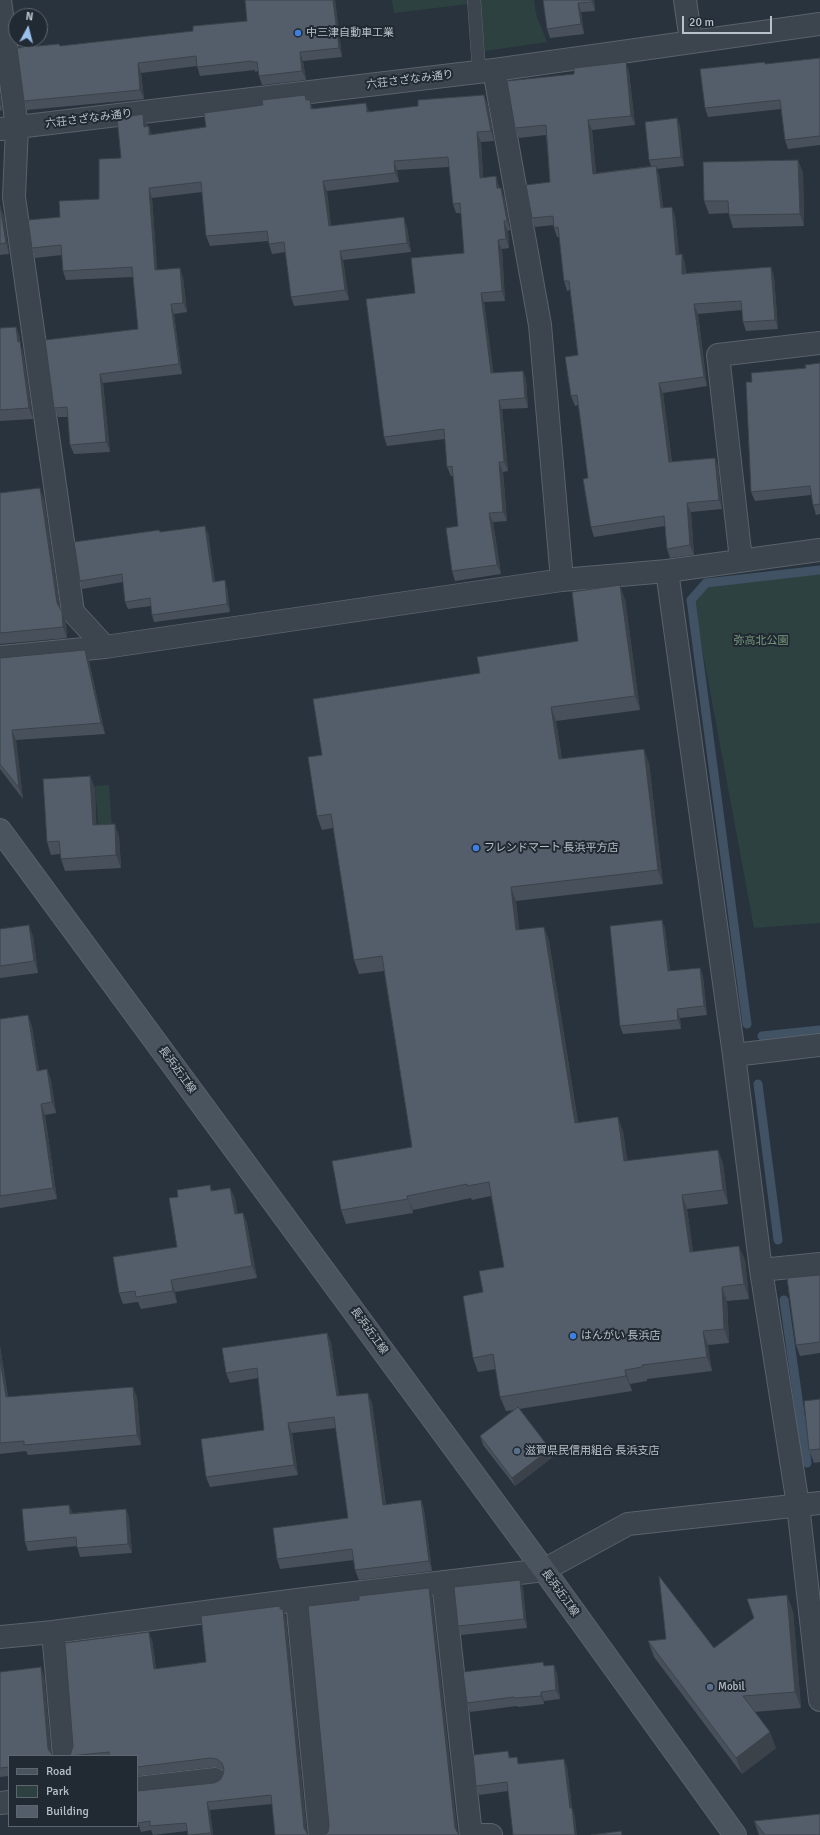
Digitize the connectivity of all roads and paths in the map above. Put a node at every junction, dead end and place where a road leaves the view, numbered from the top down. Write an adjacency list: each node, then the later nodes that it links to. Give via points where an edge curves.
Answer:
1 (0, 0): 7 (street)
2 (474, 0): 6 (lane)
3 (685, 0): 5 (street)
4 (820, 24): 5 (street, 六荘さざなみ通り)
5 (691, 41): 6 (street, 六荘さざなみ通り)
6 (487, 71): 7 (street, 六荘さざなみ通り); 12 (street, via 540,324)
7 (9, 128): 13 (street, via 14,197 73,612)
8 (820, 343): 10 (street, via 718,355)
9 (820, 550): 10 (street)
10 (741, 560): 11 (street)
11 (667, 571): 12 (street); 17 (street)
12 (562, 580): 13 (street)
13 (105, 647): 14 (street)
14 (0, 657)
15 (0, 830): 22 (main road, 長浜近江線)
16 (820, 1045): 17 (street)
17 (734, 1055): 19 (street)
18 (820, 1264): 19 (street)
19 (762, 1270): 21 (street)
20 (820, 1503): 21 (street)
21 (798, 1505): 22 (street, via 628,1524); 27 (street)
22 (544, 1570): 23 (street); 35 (main road, 長浜近江線)
23 (444, 1582): 24 (street); 32 (street)
24 (297, 1600): 25 (street); 31 (street)
25 (53, 1632): 26 (street); 28 (street)
26 (0, 1637)
27 (820, 1700)
28 (64, 1755)
29 (215, 1779): 30 (street)
30 (138, 1788)
31 (320, 1835)
32 (471, 1835)
33 (483, 1835): 34 (street)
34 (491, 1835)
35 (735, 1835)

